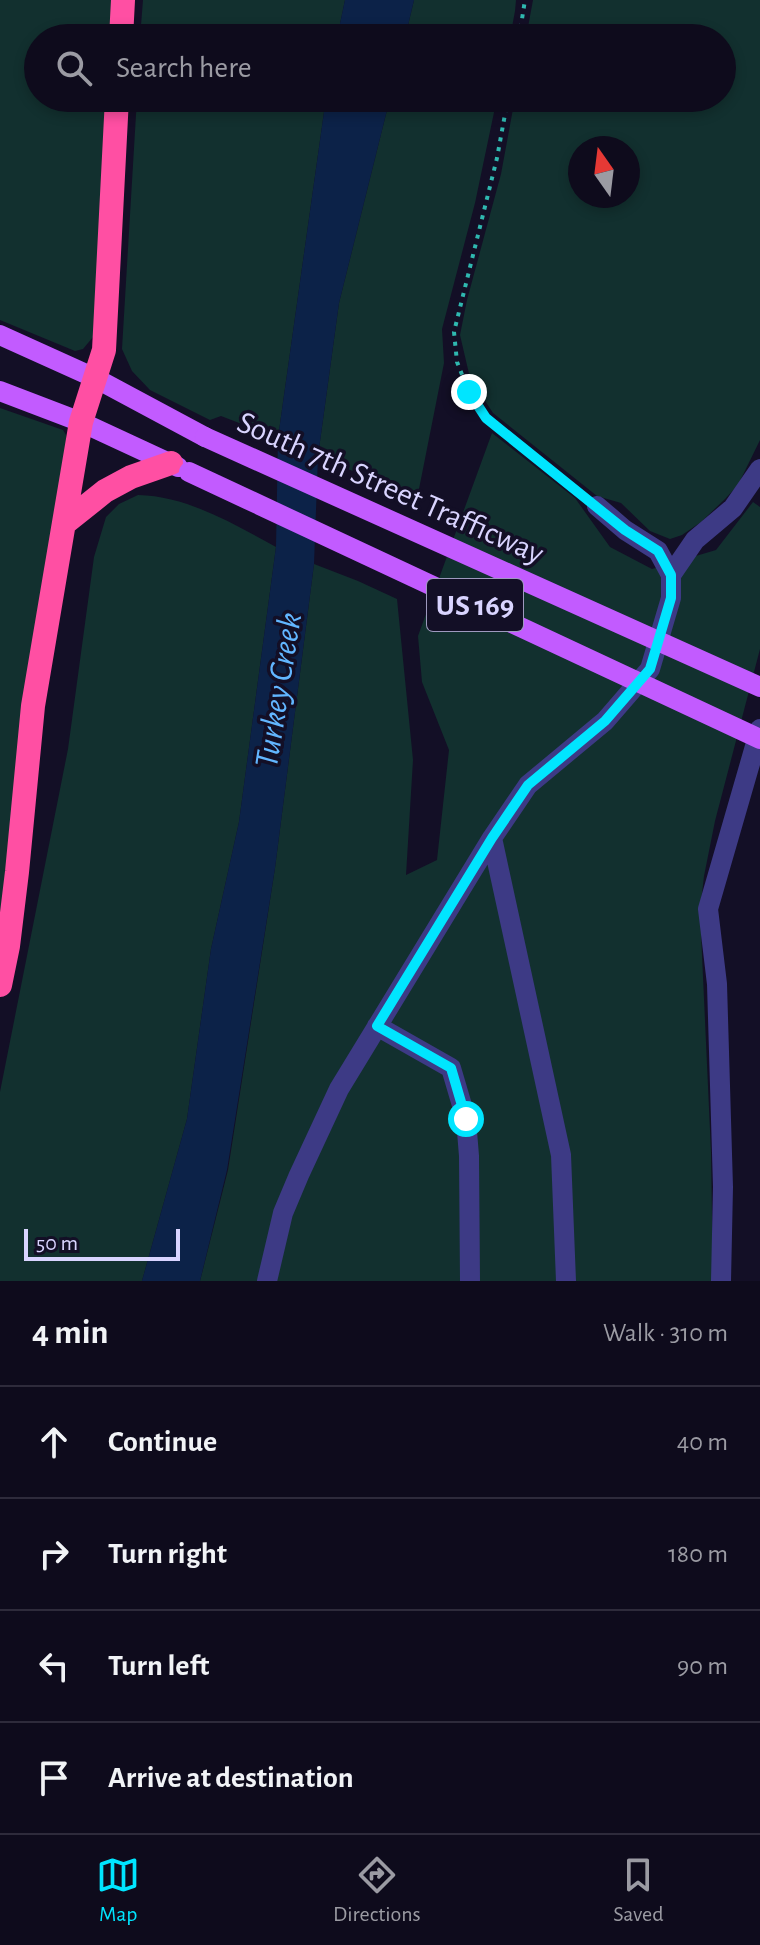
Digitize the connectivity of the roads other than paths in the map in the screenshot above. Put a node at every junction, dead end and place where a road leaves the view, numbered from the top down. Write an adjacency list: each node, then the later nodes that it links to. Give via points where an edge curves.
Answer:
1 (123, 0): 2 (highway)
2 (122, 24)
3 (116, 112): 5 (highway, via 104,350)
4 (0, 335): 5 (main road, South 7th Street Trafficway / US 169)
5 (95, 378): 7 (highway); 13 (main road, South 7th Street Trafficway / US 169, bridge, via 205,437)
6 (0, 391): 7 (main road, US 169)
7 (81, 422): 8 (main road, US 169); 11 (highway)
8 (180, 468): 11 (highway, via 131,477); 15 (main road, US 169, bridge)
9 (760, 469): 12 (lane, via 733,508 695,540)
10 (597, 506): 12 (lane, via 658,551)
11 (65, 523): 17 (highway, via 33,706)
12 (671, 575): 16 (lane, via 671,598 650,669 605,721 528,785)
13 (760, 687)
14 (760, 729): 22 (lane, via 708,909 717,984)
15 (760, 739)
16 (492, 838): 18 (lane); 21 (lane, via 561,1155)
17 (0, 985)
18 (377, 1026): 19 (lane, via 339,1089 299,1175 283,1213); 20 (lane, via 451,1068 466,1119)
19 (267, 1281)
20 (470, 1281)
21 (566, 1281)
22 (721, 1281)

